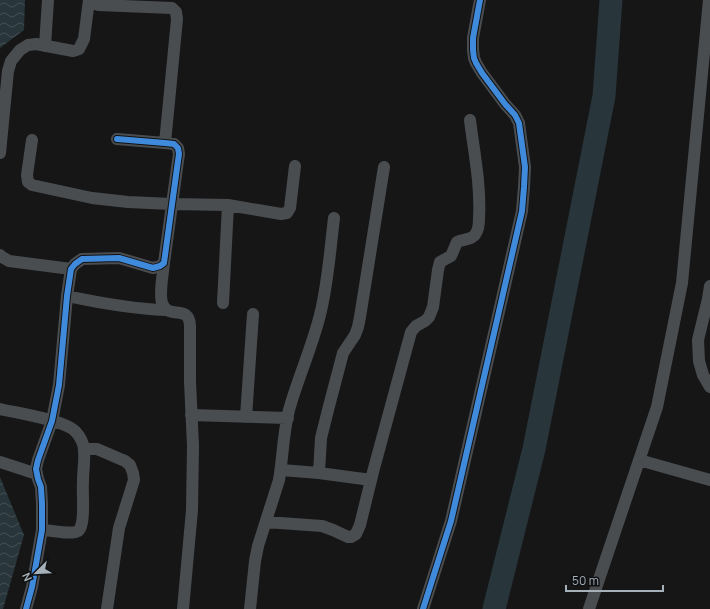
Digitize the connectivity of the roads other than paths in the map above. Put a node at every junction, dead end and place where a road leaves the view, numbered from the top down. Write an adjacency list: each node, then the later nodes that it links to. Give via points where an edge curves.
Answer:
1 (48, 0): 5 (street)
2 (90, 0): 5 (street, via 84,39 79,49 73,51); 11 (street, via 98,4 172,8 176,12)
3 (480, 0): 46 (street, via 474,38 474,58 519,123 525,167 522,211 451,521)
4 (709, 0): 33 (street, via 682,283 656,407)
5 (45, 46): 6 (street, via 28,45)
6 (5, 61): 10 (street, via 8,71)
7 (470, 120): 38 (street, via 480,206 478,226 472,238 457,242 451,256 440,262 433,307 429,317 411,332)
8 (117, 139): 11 (street)
9 (32, 140): 15 (street, via 27,175 28,182 32,185 92,198)
10 (1, 141): 12 (street)
11 (165, 143): 15 (street, via 174,144 178,148)
12 (0, 153)
13 (295, 166): 16 (street, via 290,208 287,213)
14 (384, 167): 36 (street, via 358,327 343,354 328,410 321,438)
15 (172, 204): 16 (street); 19 (street)
16 (228, 205): 23 (street)
17 (334, 218): 30 (street, via 326,288)
18 (0, 255): 20 (street, via 9,261)
19 (164, 263): 20 (street, via 153,268 119,258 82,259); 24 (street, via 161,296)
20 (71, 269): 22 (street)
21 (710, 286): 26 (street, via 698,340 699,361)
22 (67, 296): 24 (street, via 100,304); 31 (street, via 59,385)
23 (223, 303)
24 (165, 310): 28 (street, via 183,313 190,320)
25 (253, 314): 29 (street)
26 (710, 387)
27 (0, 410): 31 (street)
28 (191, 415): 29 (street); 44 (street, via 192,510)
29 (246, 417): 30 (street)
30 (288, 418): 35 (street)
31 (52, 420): 32 (street, via 75,431); 37 (street, via 38,460)
32 (84, 449): 41 (street, via 81,526 73,533); 43 (street, via 97,449 125,461 133,472 134,480 119,528)
33 (639, 460): 39 (street); 47 (street)
34 (0, 462): 37 (street)
35 (281, 470): 36 (street); 40 (street)
36 (319, 473): 38 (street)
37 (37, 474): 41 (street, via 41,487)
38 (371, 480): 40 (street, via 360,525 356,534 351,537 322,526)
39 (710, 480)
40 (266, 522): 45 (street, via 255,561)
41 (42, 530): 42 (street)
42 (26, 609)
43 (107, 609)
44 (183, 609)
45 (250, 609)
46 (423, 609)
47 (589, 609)

